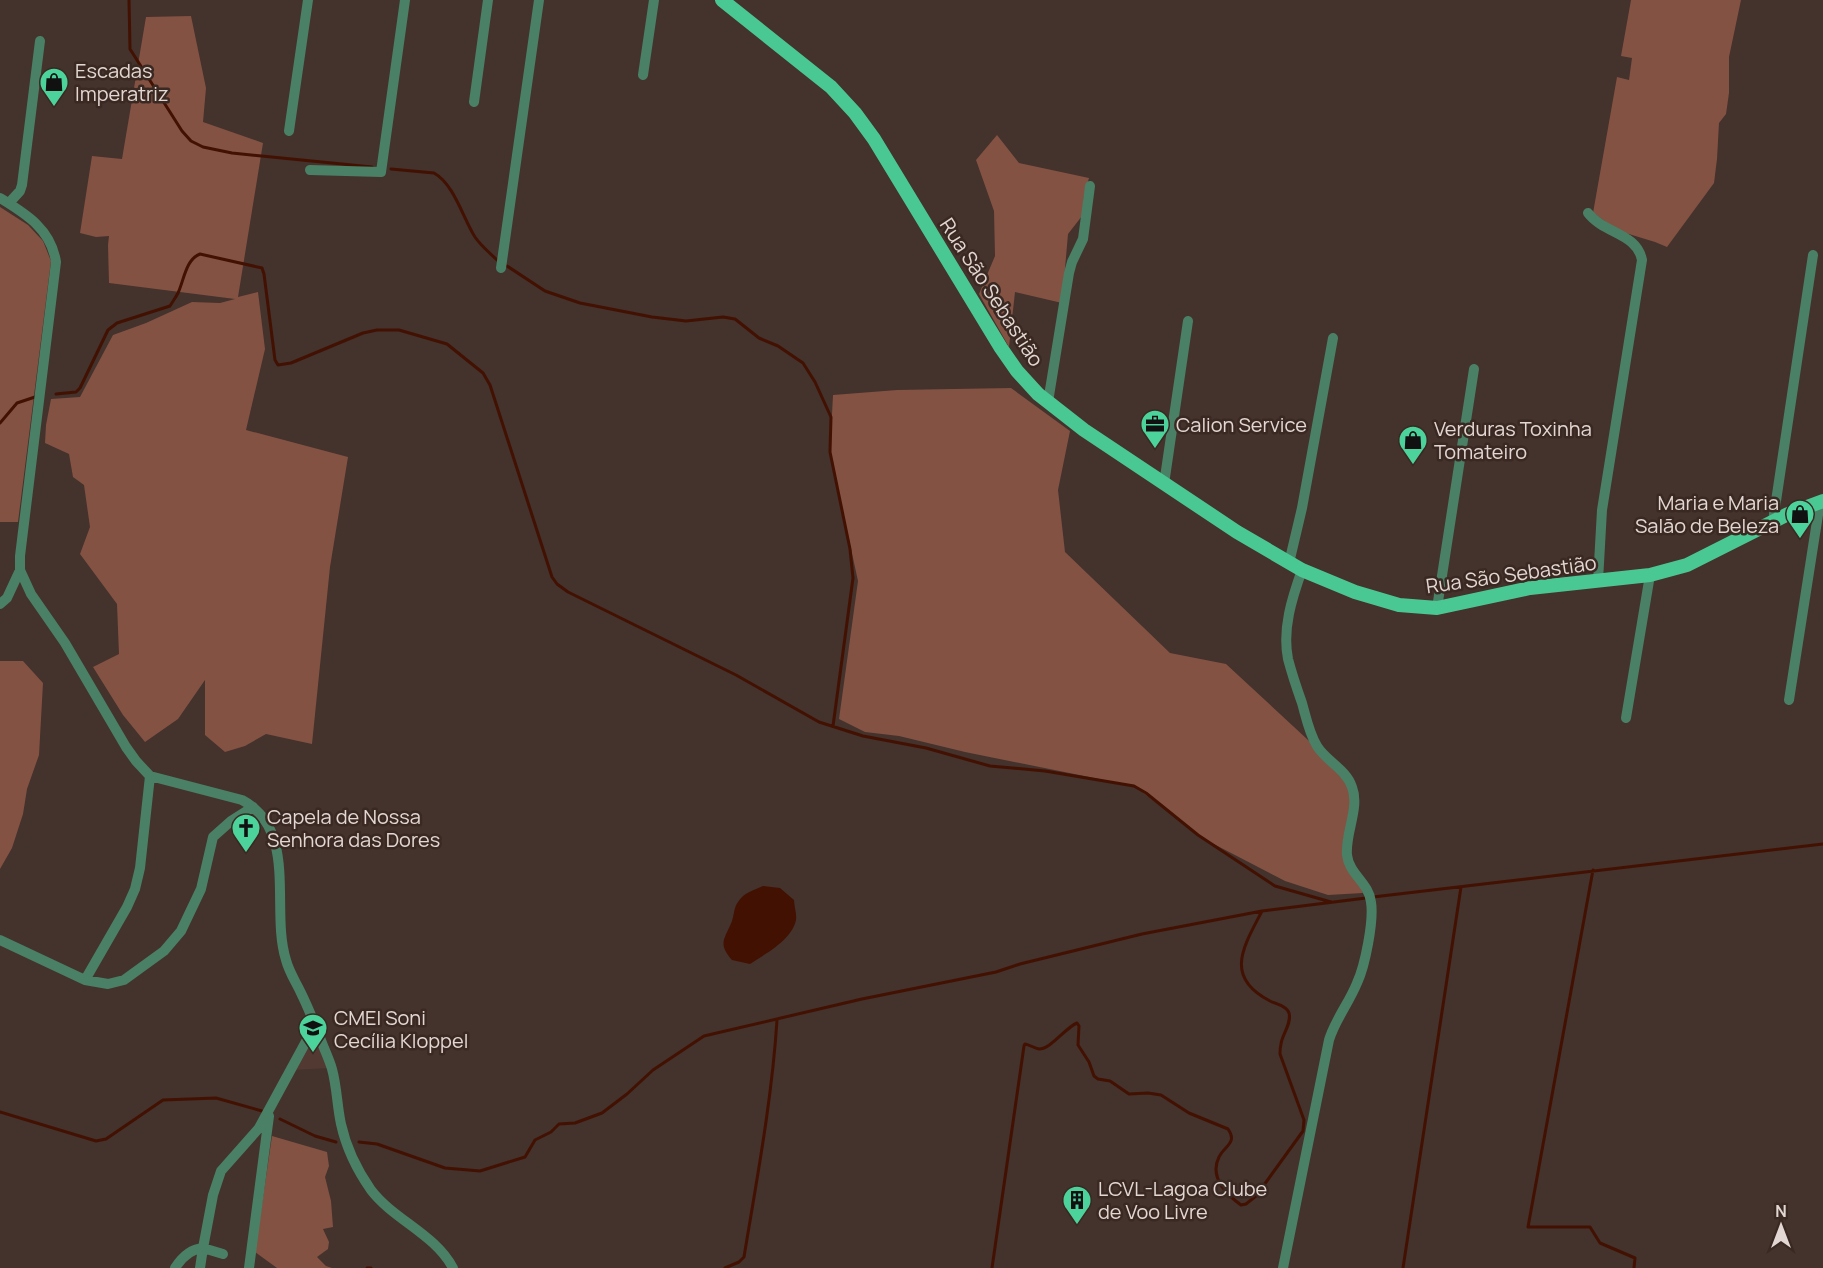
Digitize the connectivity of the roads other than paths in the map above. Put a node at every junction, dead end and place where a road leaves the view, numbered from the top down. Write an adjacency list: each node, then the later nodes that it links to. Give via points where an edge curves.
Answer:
1 (308, 0): 11 (street)
2 (405, 0): 12 (street, via 381,171)
3 (488, 0): 10 (street)
4 (539, 0): 17 (street)
5 (654, 0): 9 (street)
6 (722, 0): 7 (main road, Rua São Sebastião)
7 (735, 5): 22 (main road, Rua São Sebastião, via 855,112 1001,348 1017,371)
8 (40, 41): 14 (street, via 22,185 20,191)
9 (643, 75)
10 (474, 102)
11 (289, 131)
12 (310, 170)
13 (1090, 186): 22 (street, via 1083,239 1069,273)
14 (4, 201): 27 (street, via 45,232 56,262)
15 (1588, 213): 29 (street, via 1601,226 1633,242 1642,260 1602,510)
16 (1813, 255): 25 (street)
17 (501, 268)
18 (1188, 321): 23 (street)
19 (1333, 338): 26 (street, via 1302,508)
20 (1474, 369): 31 (street)
21 (1184, 390): 23 (street)
22 (1048, 402): 23 (main road, Rua São Sebastião)
23 (1167, 486): 26 (main road, Rua São Sebastião)
24 (1821, 501): 25 (main road, Rua São Sebastião); 32 (street)
25 (1773, 521): 28 (main road, Rua São Sebastião, via 1696,561)
26 (1296, 567): 31 (main road, Rua São Sebastião, via 1382,601); 46 (street, via 1288,660 1313,740 1352,786 1347,857 1371,901 1360,975 1329,1040)
27 (20, 570): 30 (street); 34 (street, via 130,753)
28 (1650, 575): 29 (main road, Rua São Sebastião); 33 (street)
29 (1598, 581): 31 (main road, Rua São Sebastião, via 1521,589)
30 (0, 604)
31 (1437, 608)
32 (1789, 700)
33 (1626, 718)
34 (150, 776): 35 (street, via 242,800); 37 (street, via 135,889)
35 (253, 807): 37 (street, via 213,837 198,895 181,931 167,948 124,981 108,984); 38 (street, via 265,820 277,848 286,961)
36 (0, 940): 37 (street)
37 (85, 980)
38 (315, 1025): 39 (street); 45 (street, via 332,1070 345,1139 361,1173 386,1206 433,1243)
39 (270, 1110): 40 (street, via 221,1171); 44 (street)
40 (203, 1248): 41 (street); 42 (street, via 184,1255); 43 (street)
41 (223, 1254)
42 (175, 1268)
43 (201, 1268)
44 (249, 1268)
45 (453, 1268)
46 (1283, 1268)

